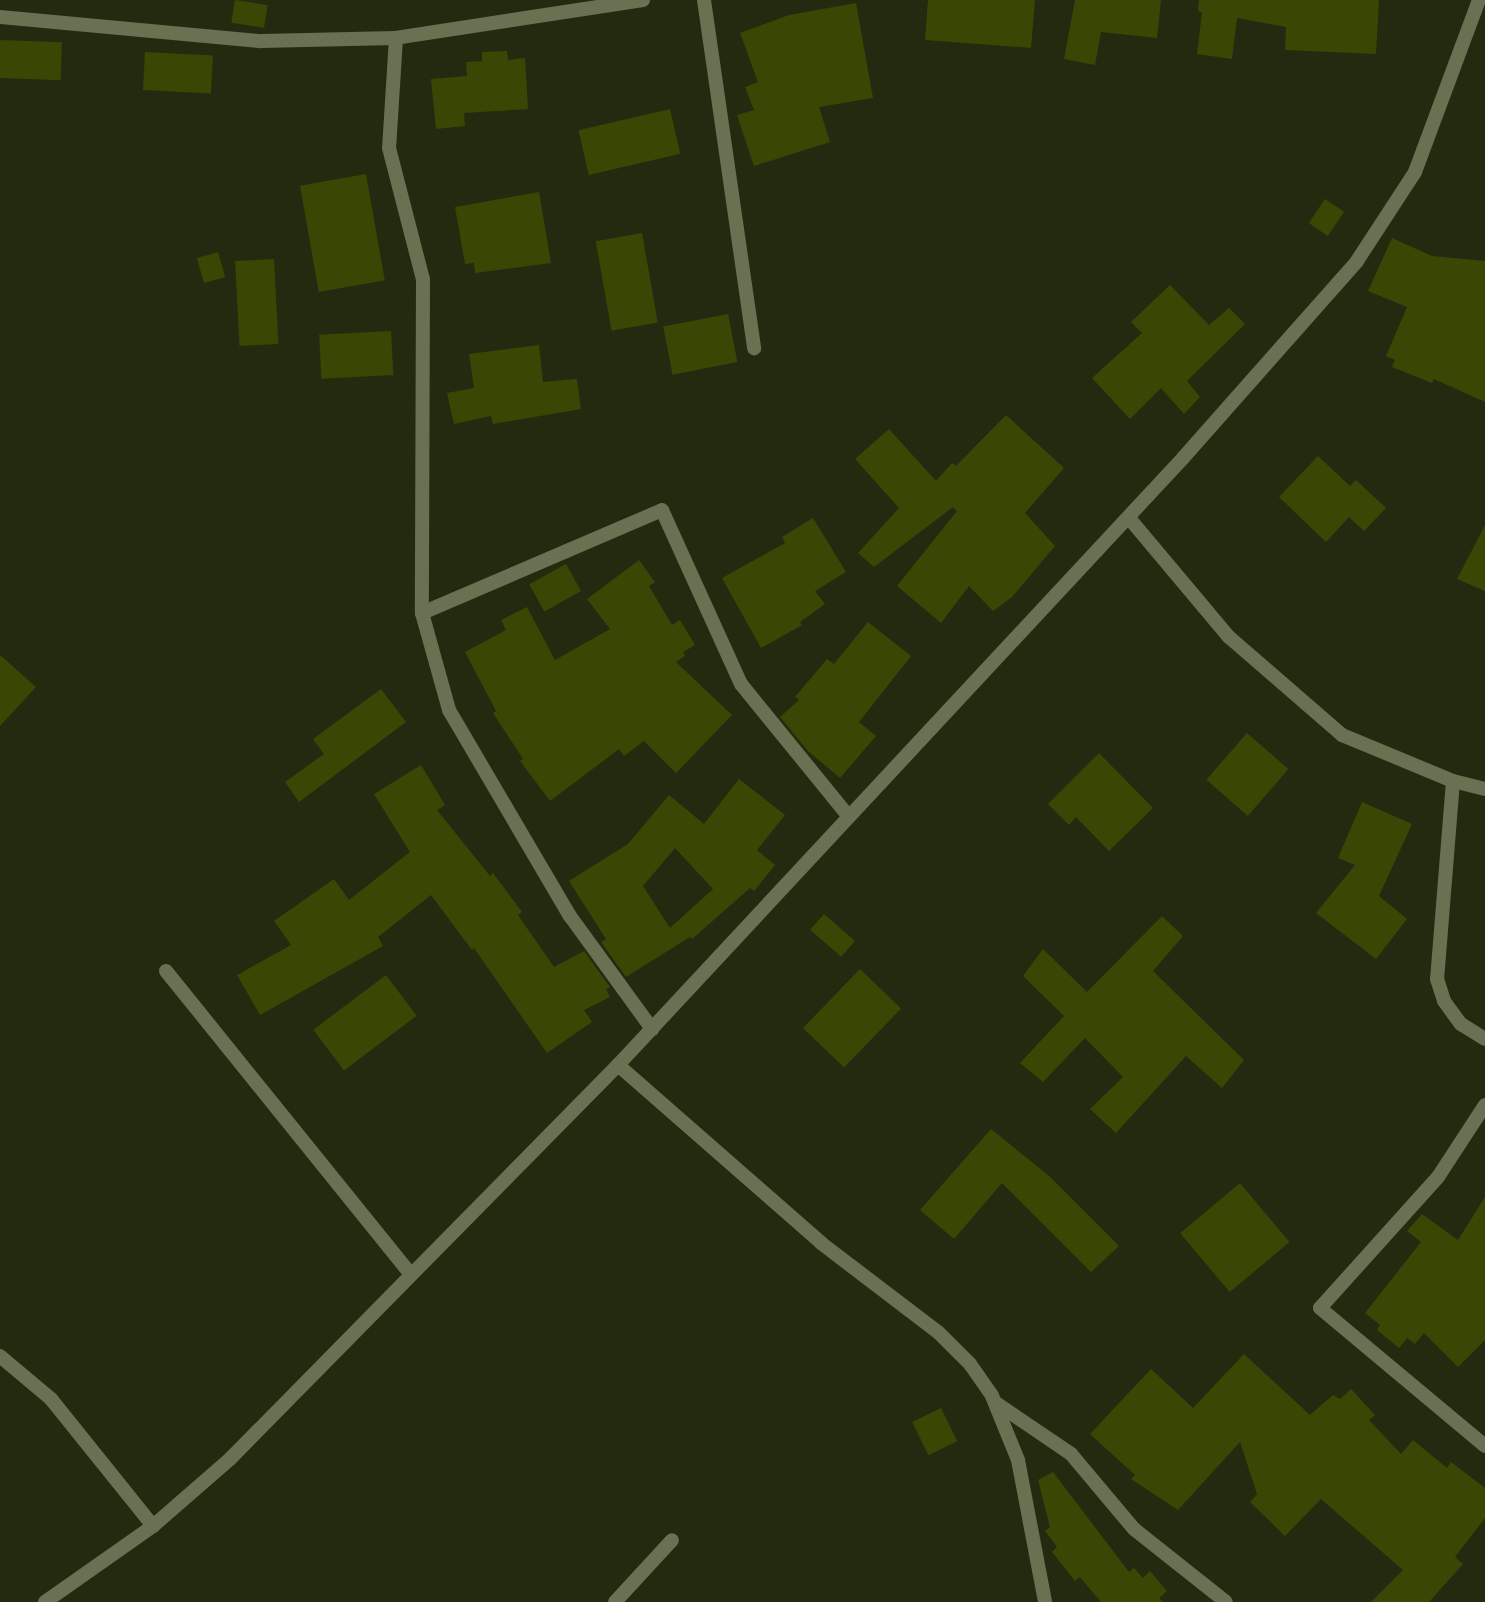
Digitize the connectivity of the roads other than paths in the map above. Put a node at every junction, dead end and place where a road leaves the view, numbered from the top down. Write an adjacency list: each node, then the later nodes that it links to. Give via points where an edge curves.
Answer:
1 (643, 0): 5 (street)
2 (704, 0): 6 (street)
3 (1479, 0): 7 (street, via 1415,172 1357,261)
4 (0, 17): 5 (street, via 261,41)
5 (396, 37): 8 (street, via 389,148 423,279)
6 (754, 348)
7 (1129, 518): 9 (street, via 1229,637 1342,735); 11 (street)
8 (422, 612): 11 (street, via 662,510 741,684); 13 (street, via 449,710 570,916)
9 (1452, 781): 10 (street); 14 (street, via 1437,979 1444,1001 1461,1024)
10 (1485, 789)
11 (849, 817): 13 (street)
12 (166, 971): 17 (street)
13 (652, 1029): 15 (street)
14 (1485, 1039)
15 (618, 1065): 17 (street); 19 (street, via 821,1243 938,1332 970,1364)
16 (1485, 1105): 20 (street, via 1438,1177 1320,1308)
17 (411, 1275): 21 (street, via 230,1459)
18 (0, 1356): 21 (street, via 51,1399)
19 (995, 1402): 25 (street, via 1018,1460); 26 (street, via 1071,1454 1134,1530)
20 (1485, 1446)
21 (153, 1526): 23 (street)
22 (672, 1540): 24 (street)
23 (45, 1602)
24 (615, 1602)
25 (1045, 1602)
26 (1226, 1602)

